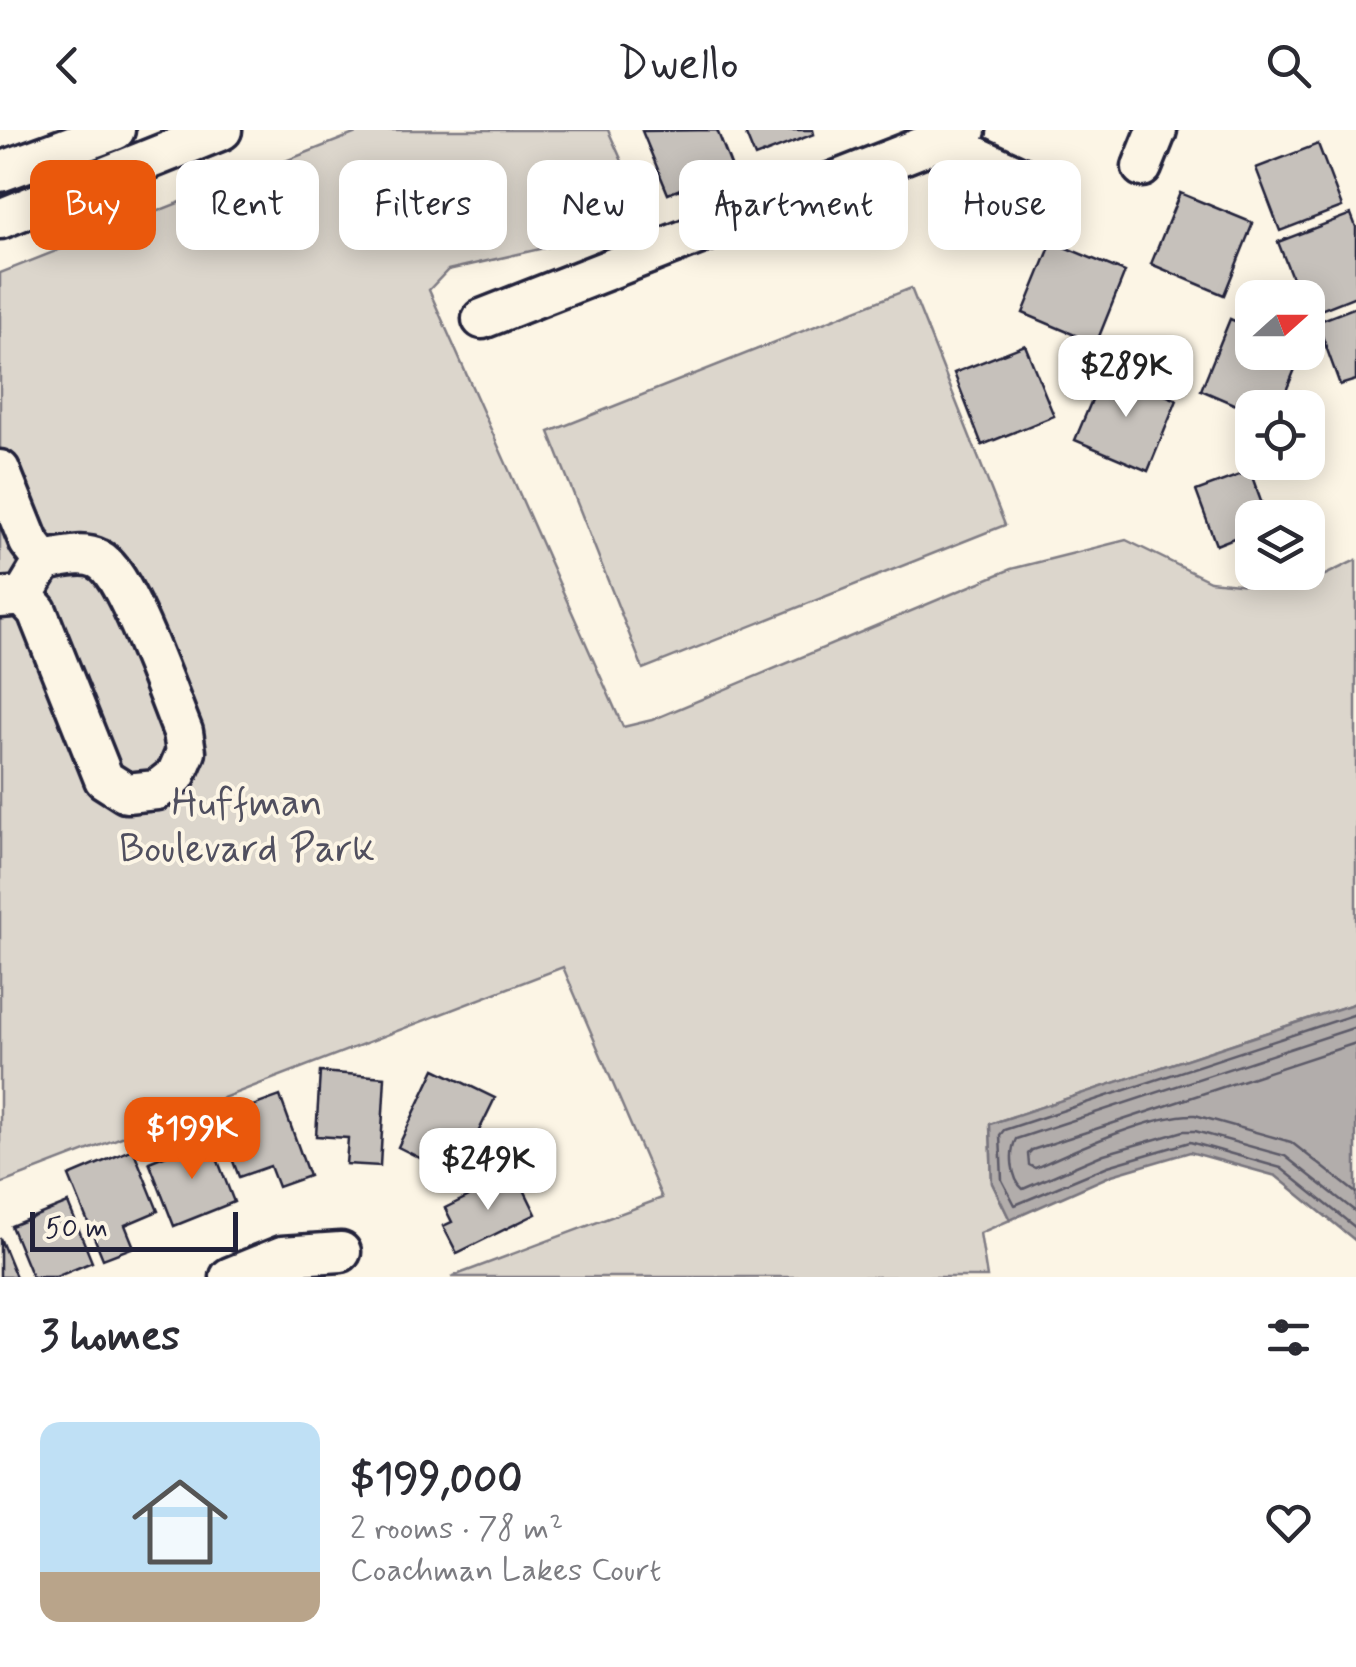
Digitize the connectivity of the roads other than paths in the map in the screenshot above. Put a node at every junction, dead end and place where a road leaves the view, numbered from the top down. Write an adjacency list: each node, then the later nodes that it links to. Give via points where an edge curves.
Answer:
1 (116, 130): 8 (street)
2 (222, 130): 9 (street)
3 (1157, 130): 7 (street)
4 (953, 135): 5 (street); 6 (street)
5 (895, 143): 10 (street)
6 (997, 160)
7 (1142, 168)
8 (0, 172)
9 (0, 220)
10 (482, 319)
11 (0, 470): 12 (street, via 29,542)
12 (44, 561): 13 (street); 13 (street, via 84,554 102,560 120,580 183,732 186,752 176,775 157,790 126,792 104,779 37,612)
13 (12, 597)
14 (341, 1252): 15 (street, via 282,1256)
15 (230, 1277)

